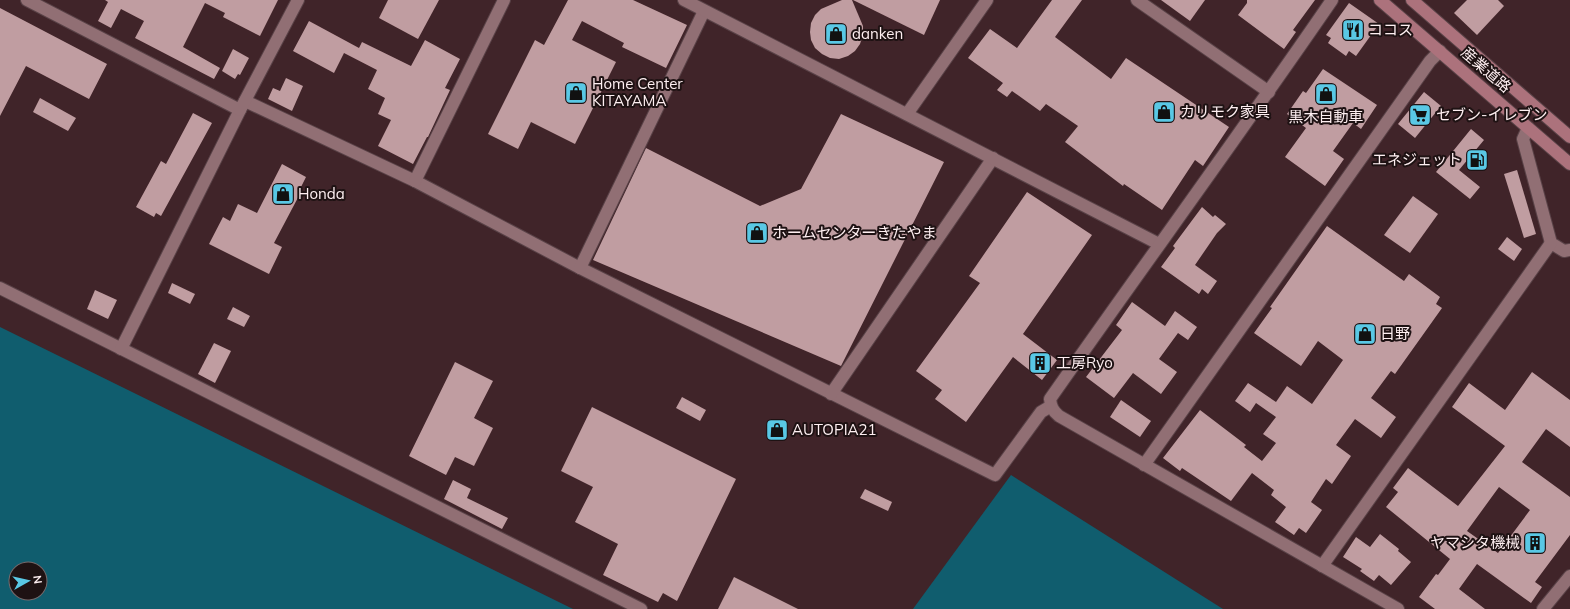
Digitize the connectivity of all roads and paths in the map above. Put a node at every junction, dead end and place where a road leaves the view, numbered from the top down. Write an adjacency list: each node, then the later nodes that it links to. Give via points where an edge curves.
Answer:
1 (27, 0): 13 (street)
2 (298, 0): 13 (street)
3 (504, 0): 19 (street)
4 (684, 0): 10 (street)
5 (987, 0): 14 (street)
6 (1137, 0): 12 (street)
7 (1332, 0): 12 (street)
8 (1380, 0): 11 (main road, 産業道路)
9 (1412, 0): 16 (main road, 産業道路)
10 (704, 11): 14 (street); 23 (street)
11 (1440, 51): 15 (main road, 産業道路); 28 (street, via 1430,61)
12 (1269, 92): 21 (street)
13 (243, 105): 19 (street); 25 (street)
14 (907, 114): 17 (street)
15 (1528, 128): 18 (main road, 産業道路); 20 (street, via 1523,139 1524,146)
16 (1570, 137)
17 (993, 158): 21 (street); 26 (street)
18 (1570, 164)
19 (415, 181): 23 (street)
20 (1551, 243): 22 (street, via 1564,251); 29 (street)
21 (1159, 244): 27 (street, via 1050,399)
22 (1570, 250)
23 (580, 268): 26 (street)
24 (0, 288): 25 (street)
25 (122, 349): 31 (street)
26 (831, 394): 27 (street, via 995,476 1041,412)
27 (1051, 406): 28 (street, via 1059,416)
28 (1144, 465): 29 (street)
29 (1322, 566): 32 (street)
30 (1570, 576): 33 (street)
31 (641, 609)
32 (1398, 609)
33 (1543, 609)

